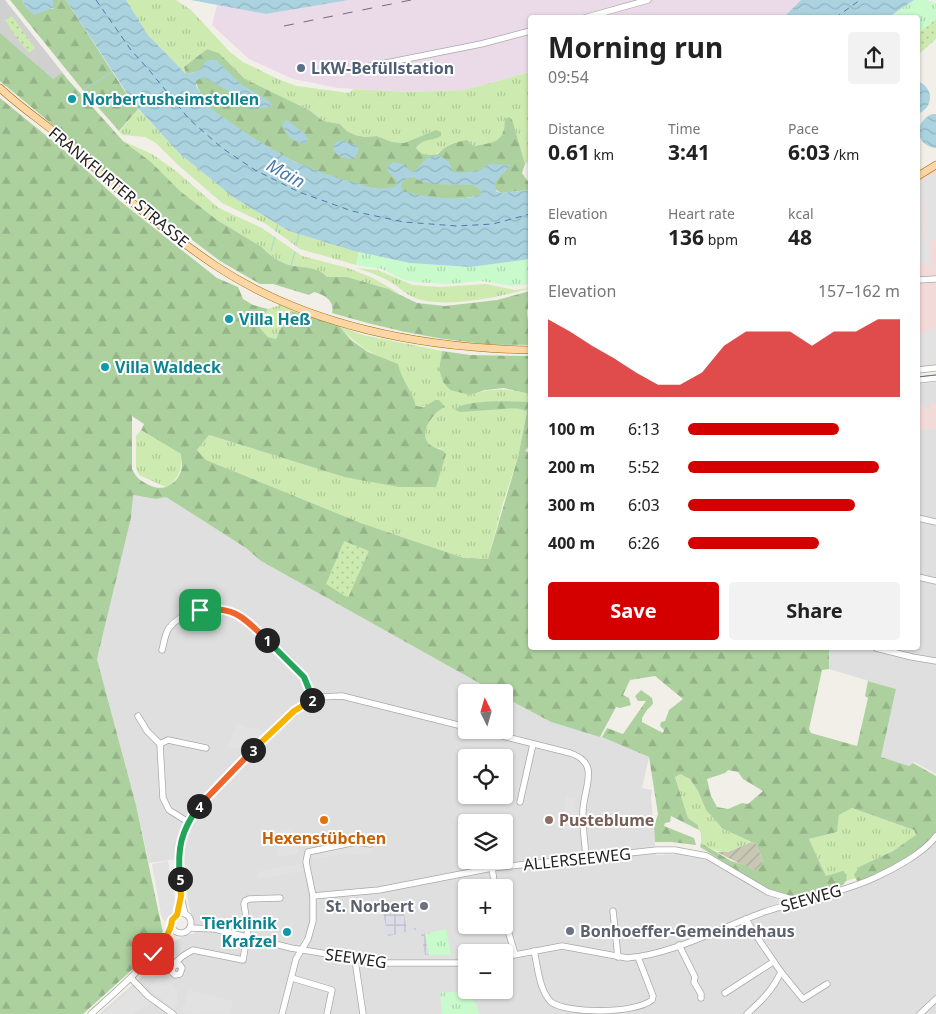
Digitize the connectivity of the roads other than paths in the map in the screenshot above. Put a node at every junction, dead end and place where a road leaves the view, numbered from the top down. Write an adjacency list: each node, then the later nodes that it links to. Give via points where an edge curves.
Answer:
1 (648, 0): 2 (street)
2 (595, 15)
3 (528, 32): 4 (street, via 366,67)
4 (359, 72)
5 (0, 88): 10 (main road, FRANKFURTER STRASSE, via 64,140 127,198 216,266 248,284 300,308 368,330 477,348)
6 (936, 165): 7 (main road)
7 (920, 175)
8 (936, 279): 9 (street)
9 (920, 280)
10 (528, 350)
11 (936, 368): 12 (street)
12 (920, 370)
13 (936, 378): 14 (street)
14 (920, 380)
15 (920, 518): 16 (street)
16 (936, 522)
17 (920, 577): 18 (street)
18 (936, 581)
19 (162, 650): 22 (street, via 169,628 182,618 200,610 228,610 243,618 300,672)
20 (884, 650): 21 (street)
21 (936, 661)
22 (313, 699): 24 (street, via 347,697); 30 (street, via 294,711 209,794)
23 (138, 716): 26 (street)
24 (458, 725)
25 (513, 739): 27 (street)
26 (160, 744): 28 (street, via 168,740); 30 (street, via 164,798 169,810)
27 (533, 744): 29 (street); 33 (street, via 577,755 587,766 588,783 583,810)
28 (206, 748)
29 (520, 802)
30 (188, 822): 36 (street, via 180,842 178,863)
31 (936, 837): 39 (street, SEEWEG, via 906,860 874,878)
32 (370, 844): 37 (street, via 356,842 308,852 306,862)
33 (586, 857): 34 (street, ALLERSEEWEG); 39 (street, ALLERSEEWEG, via 657,850 690,852 707,856 768,892)
34 (513, 866)
35 (487, 869): 37 (street, ALLERSEEWEG, via 403,886)
36 (181, 896): 41 (street); 42 (street)
37 (313, 896): 51 (street, via 313,920)
38 (280, 898): 48 (street, via 245,901)
39 (802, 900): 43 (street, SEEWEG)
40 (613, 911): 54 (street)
41 (185, 914): 42 (street); 44 (street)
42 (177, 915): 45 (street)
43 (746, 919): 50 (street, SEEWEG); 57 (street)
44 (190, 925): 46 (street, via 185,932); 48 (street, SEEWEG)
45 (172, 926): 46 (street); 49 (street)
46 (179, 933): 49 (street)
47 (509, 934): 53 (street)
48 (246, 938): 51 (street, SEEWEG); 59 (street, via 243,960 193,950)
49 (164, 941): 61 (street)
50 (679, 945): 55 (street, SEEWEG); 65 (street, via 695,976 694,982)
51 (302, 949): 56 (street, SEEWEG); 62 (street)
52 (534, 951): 53 (street, SEEWEG); 54 (street, SEEWEG, via 572,947); 55 (street, via 544,991 550,1001 557,1008 588,1013 623,1010 652,1000)
53 (515, 954)
54 (618, 957): 55 (street, SEEWEG)
55 (638, 957)
56 (355, 960): 58 (street, SEEWEG); 71 (street)
57 (773, 962): 60 (street); 64 (street)
58 (458, 963)
59 (176, 965)
60 (781, 972): 63 (street, via 803,999); 72 (street, via 774,987)
61 (131, 978): 67 (street); 68 (street, via 148,996)
62 (292, 978): 69 (street); 70 (street, via 332,990)
63 (827, 984)
64 (725, 993)
65 (701, 998)
66 (936, 999): 73 (street)
67 (91, 1014)
68 (173, 1014)
69 (282, 1014)
70 (327, 1014)
71 (362, 1014)
72 (747, 1014)
73 (920, 1014)

